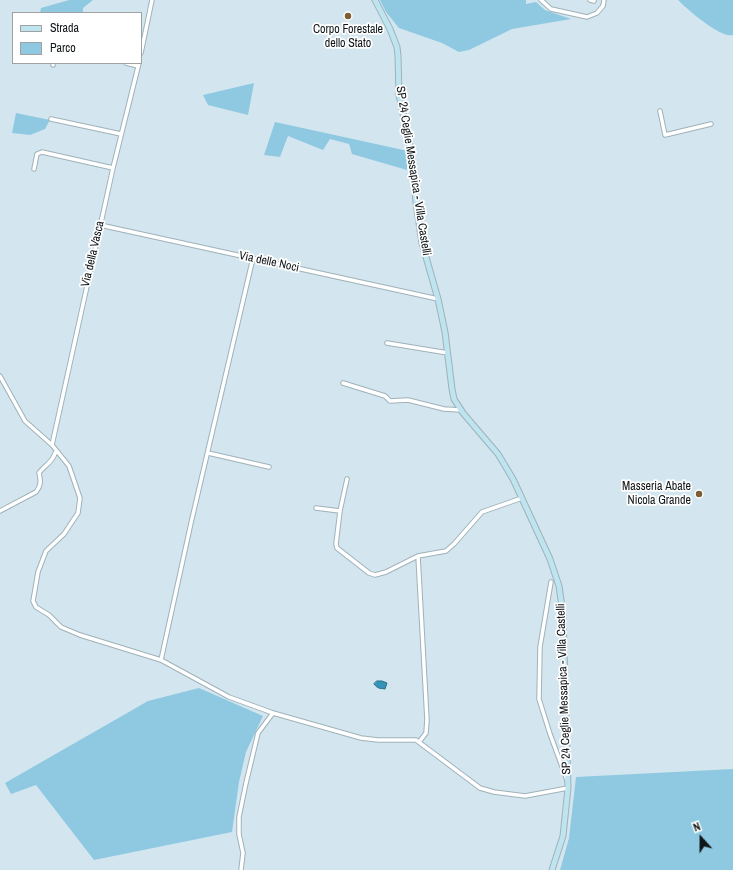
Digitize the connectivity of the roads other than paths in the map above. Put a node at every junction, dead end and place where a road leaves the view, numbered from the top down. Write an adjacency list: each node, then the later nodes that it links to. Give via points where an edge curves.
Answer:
1 (152, 0): 5 (street)
2 (375, 0): 15 (main road, SP 24 Ceglie Messapica - Villa Castelli, via 394,38 398,56 399,95 412,156 422,243)
3 (541, 0): 4 (street, via 551,9 587,17 597,13)
4 (604, 0)
5 (142, 48)
6 (139, 64): 10 (street, Via della Vasca)
7 (660, 111): 9 (street, via 665,135)
8 (51, 119): 10 (street)
9 (711, 124)
10 (121, 134): 11 (street, Via della Vasca)
11 (113, 168): 12 (street, via 42,152 37,154); 13 (street, Via della Vasca)
12 (34, 169)
13 (100, 224): 14 (street, Via delle Noci); 21 (street, Via della Vasca)
14 (253, 258): 15 (street, Via delle Noci); 23 (street)
15 (438, 299): 17 (main road, SP 24 Ceglie Messapica - Villa Castelli)
16 (387, 343): 17 (street)
17 (448, 354): 20 (main road, SP 24 Ceglie Messapica - Villa Castelli, via 454,398)
18 (0, 376): 21 (street, via 25,421)
19 (343, 384): 20 (street, via 382,395 390,401 408,400 444,409)
20 (461, 410): 26 (main road, SP 24 Ceglie Messapica - Villa Castelli, via 505,464)
21 (52, 445): 22 (street)
22 (58, 452): 28 (street, via 40,473 40,487 36,492); 34 (street, via 70,466 80,498 78,513 64,534 46,551 38,572 33,601 36,607 49,615 60,627)
23 (208, 453): 24 (street); 34 (street)
24 (269, 467)
25 (347, 480): 29 (street)
26 (522, 498): 30 (street, via 482,512 446,550); 32 (main road, SP 24 Ceglie Messapica - Villa Castelli, via 547,551)
27 (316, 508): 29 (street)
28 (0, 511)
29 (340, 512): 30 (street, via 337,548 369,573 375,575 386,572)
30 (418, 556): 36 (street, via 427,720 426,733)
31 (551, 582): 33 (street)
32 (559, 586): 33 (street); 37 (main road, SP 24 Ceglie Messapica - Villa Castelli, via 563,614)
33 (551, 588): 37 (street, via 540,647 539,698)
34 (161, 660): 35 (street, via 229,697)
35 (272, 713): 36 (street, via 361,738); 38 (street, via 258,733 239,817 243,853)
36 (419, 742): 37 (street, via 480,788 525,796)
37 (568, 785): 39 (main road, SP 24 Ceglie Messapica - Villa Castelli, via 563,836)
38 (241, 870)
39 (552, 870)

